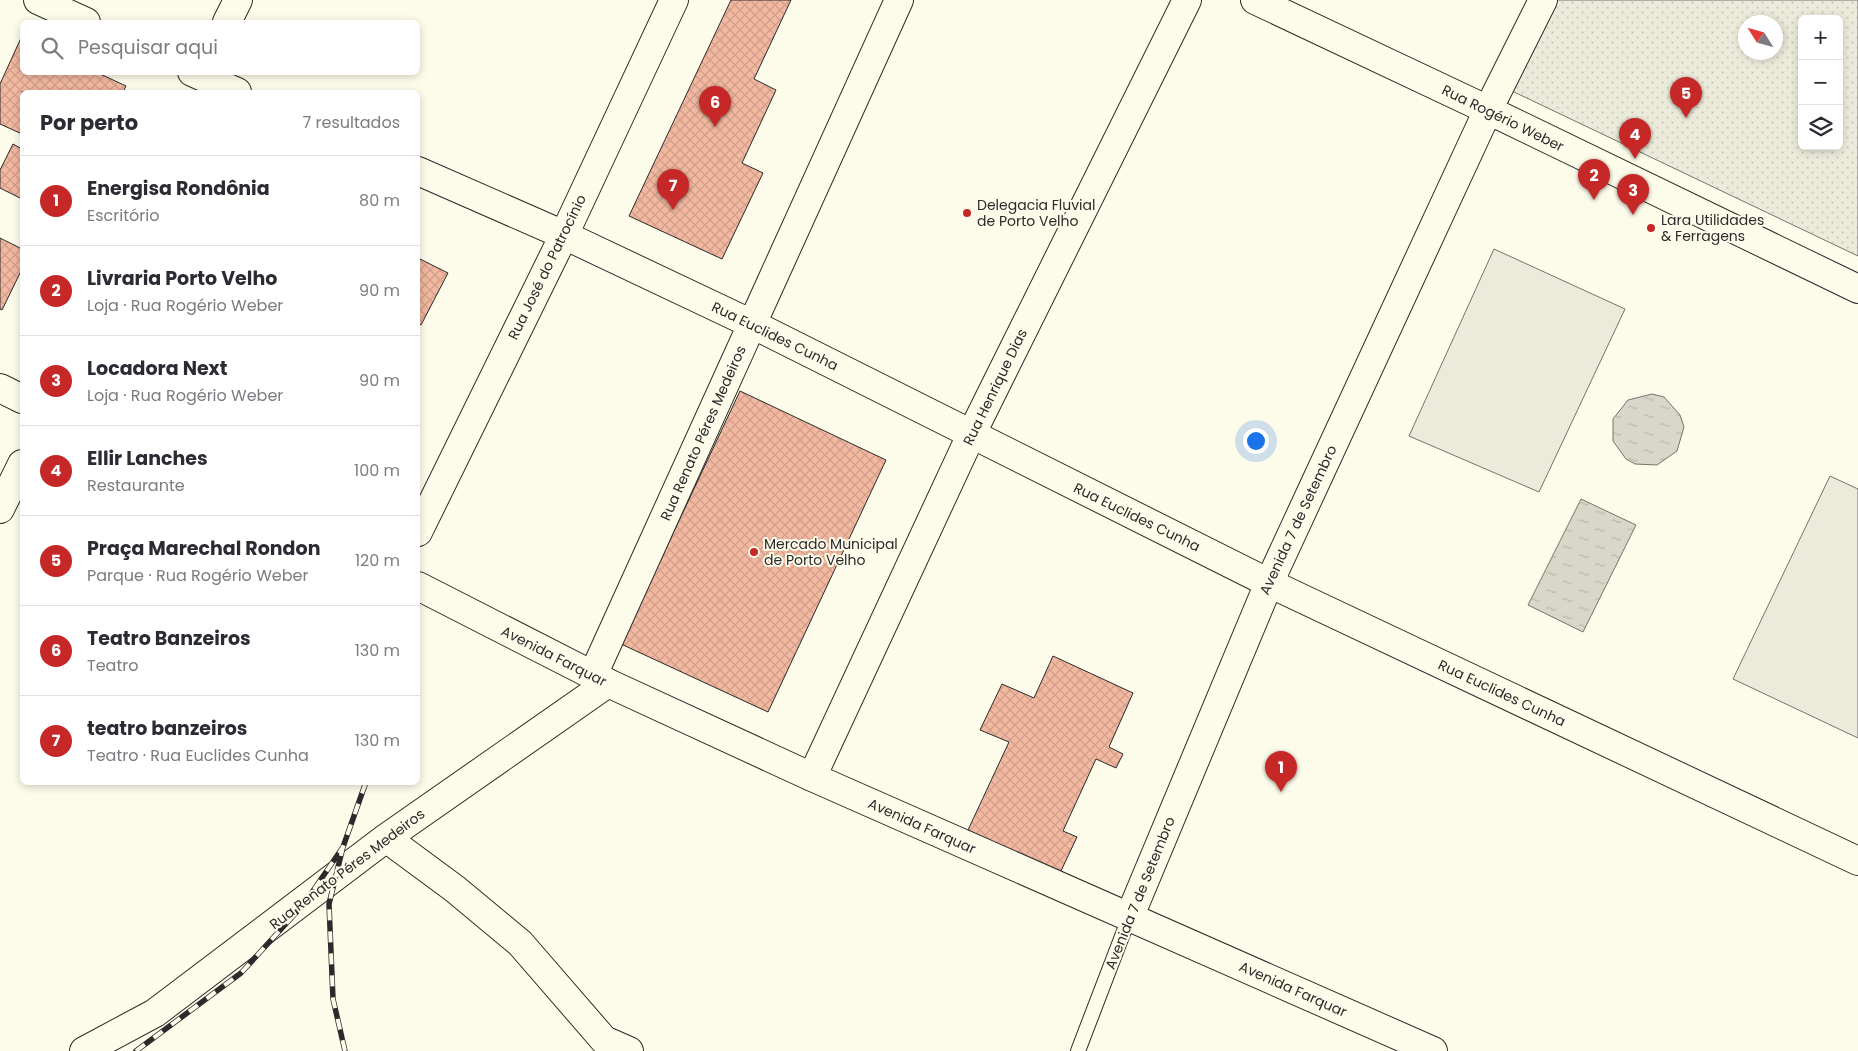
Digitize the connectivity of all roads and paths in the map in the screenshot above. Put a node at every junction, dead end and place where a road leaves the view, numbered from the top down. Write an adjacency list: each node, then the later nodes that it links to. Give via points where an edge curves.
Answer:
1 (38, 0): 8 (street)
2 (238, 0): 9 (street)
3 (674, 0): 14 (street, Rua José do Patrocínio)
4 (898, 0): 16 (street, Rua Renato Péres Medeiros)
5 (1186, 0): 19 (street, Rua Henrique Dias)
6 (1255, 0): 12 (street, Rua Rogério Weber)
7 (1543, 0): 12 (street, Avenida 7 de Setembro)
8 (82, 20)
9 (228, 20)
10 (197, 79): 11 (street)
11 (231, 90)
12 (1488, 110): 15 (street, Rua Rogério Weber); 23 (street, Avenida 7 de Setembro)
13 (420, 172): 14 (street, Rua Euclides Cunha)
14 (564, 235): 16 (street, Rua Euclides Cunha); 22 (street, Rua José do Patrocínio)
15 (1858, 289)
16 (752, 324): 19 (street, Rua Euclides Cunha); 25 (street, Rua Renato Péres Medeiros)
17 (0, 388): 18 (street)
18 (20, 398)
19 (971, 435): 23 (street, Rua Euclides Cunha); 26 (street, Rua Henrique Dias)
20 (20, 468): 21 (street)
21 (0, 510)
22 (420, 528)
23 (1269, 583): 28 (street, Rua Euclides Cunha); 29 (street, Avenida 7 de Setembro)
24 (420, 587): 25 (street, Avenida Farquar)
25 (600, 679): 26 (street, Avenida Farquar); 27 (street, Rua Renato Péres Medeiros)
26 (812, 777): 29 (street, Avenida Farquar)
27 (386, 838): 30 (street, Rua Renato Péres Medeiros, via 155,1014); 31 (street, via 520,943 604,1040)
28 (1858, 861)
29 (1129, 918): 32 (lane, Avenida 7 de Setembro); 33 (street, Avenida Farquar)
30 (84, 1051)
31 (628, 1051)
32 (1078, 1051)
33 (1433, 1051)

